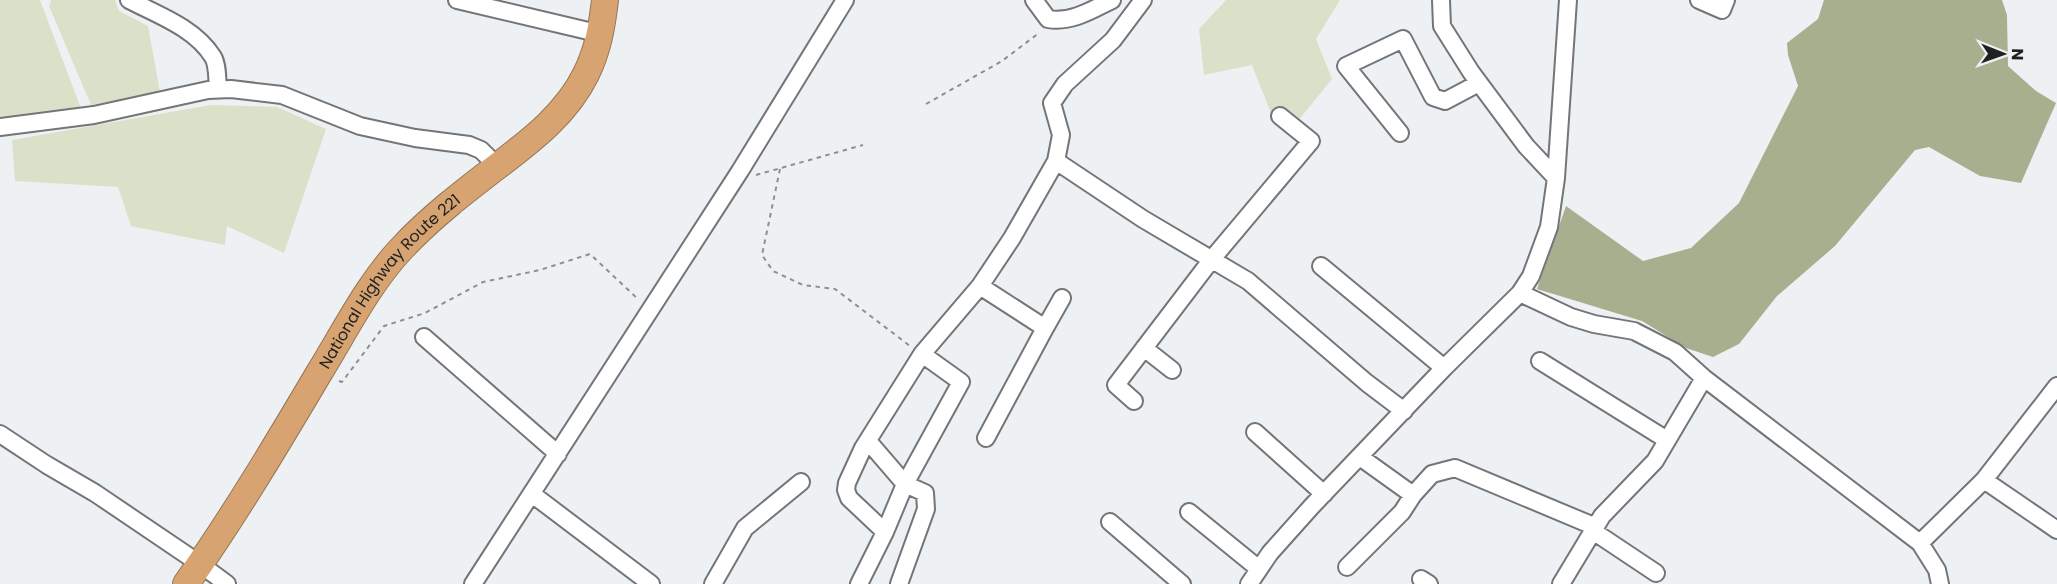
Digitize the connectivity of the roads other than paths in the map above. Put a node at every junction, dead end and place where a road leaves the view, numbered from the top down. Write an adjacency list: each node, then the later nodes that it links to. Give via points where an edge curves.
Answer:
1 (129, 0): 15 (street, via 197,38 215,59)
2 (458, 0): 12 (street)
3 (605, 0): 13 (highway, National Highway Route 221)
4 (845, 0): 43 (street, via 735,180)
5 (1034, 0): 6 (street, via 1048,19 1055,20 1072,18)
6 (1112, 0)
7 (1143, 0): 19 (street, via 1113,40 1065,84 1052,103 1061,135)
8 (1441, 0): 14 (street, via 1442,26)
9 (1568, 0): 21 (street)
10 (1699, 0): 11 (street, via 1722,10)
11 (1726, 0)
12 (515, 7): 13 (street)
13 (601, 34): 20 (highway, National Highway Route 221, via 586,76 561,111)
14 (1479, 83): 18 (street, via 1444,101 1434,96 1403,39 1346,66); 21 (street, via 1526,146)
15 (218, 89): 17 (street, via 94,115); 20 (street, via 282,95 360,126 469,145)
16 (1280, 116): 22 (street, via 1311,141)
17 (0, 128)
18 (1400, 134)
19 (1056, 161): 22 (street); 24 (street)
20 (498, 166): 60 (highway, National Highway Route 221, via 432,217 400,249 368,293 249,490)
21 (1556, 178): 25 (street, via 1549,227 1531,276)
22 (1212, 259): 29 (street); 37 (street, via 1248,280)
23 (1321, 266): 32 (street)
24 (980, 286): 27 (street); 30 (street)
25 (1520, 293): 32 (street); 34 (street, via 1571,317 1634,331 1675,352)
26 (1062, 298): 27 (street)
27 (1045, 328): 40 (street)
28 (424, 337): 43 (street)
29 (1144, 348): 33 (street); 36 (street, via 1116,385)
30 (922, 354): 42 (street); 47 (street, via 961,382)
31 (1540, 361): 41 (street)
32 (1444, 368): 37 (street)
33 (1172, 370)
34 (1704, 378): 41 (street); 56 (street)
35 (2057, 386): 45 (street)
36 (1134, 401)
37 (1404, 411): 44 (street)
38 (1255, 432): 49 (street)
39 (0, 434): 60 (street, via 95,493)
40 (986, 438)
41 (1667, 440): 53 (street, via 1655,461 1602,516)
42 (867, 441): 47 (street); 55 (street, via 846,490 849,498)
43 (558, 454): 48 (street)
44 (1360, 457): 49 (street); 50 (street)
45 (1984, 480): 54 (street); 56 (street)
46 (801, 482): 64 (street, via 745,528)
47 (905, 484): 55 (street); 66 (street, via 925,494 926,508)
48 (532, 494): 62 (street); 63 (street)
49 (1324, 494): 58 (street)
50 (1413, 495): 53 (street, via 1432,474 1455,468); 57 (street, via 1402,512)
51 (1189, 512): 58 (street)
52 (1110, 522): 67 (street)
53 (1595, 529): 59 (street); 69 (street)
54 (2057, 530)
55 (885, 532): 65 (street)
56 (1920, 543): 70 (street, via 1937,570)
57 (1347, 567)
58 (1258, 569): 68 (street)
59 (1656, 573)
60 (193, 574): 61 (street)
61 (226, 584)
62 (473, 584)
63 (651, 584)
64 (713, 584)
65 (859, 584)
66 (899, 584)
67 (1182, 584)
68 (1249, 584)
69 (1561, 584)
70 (1940, 584)

